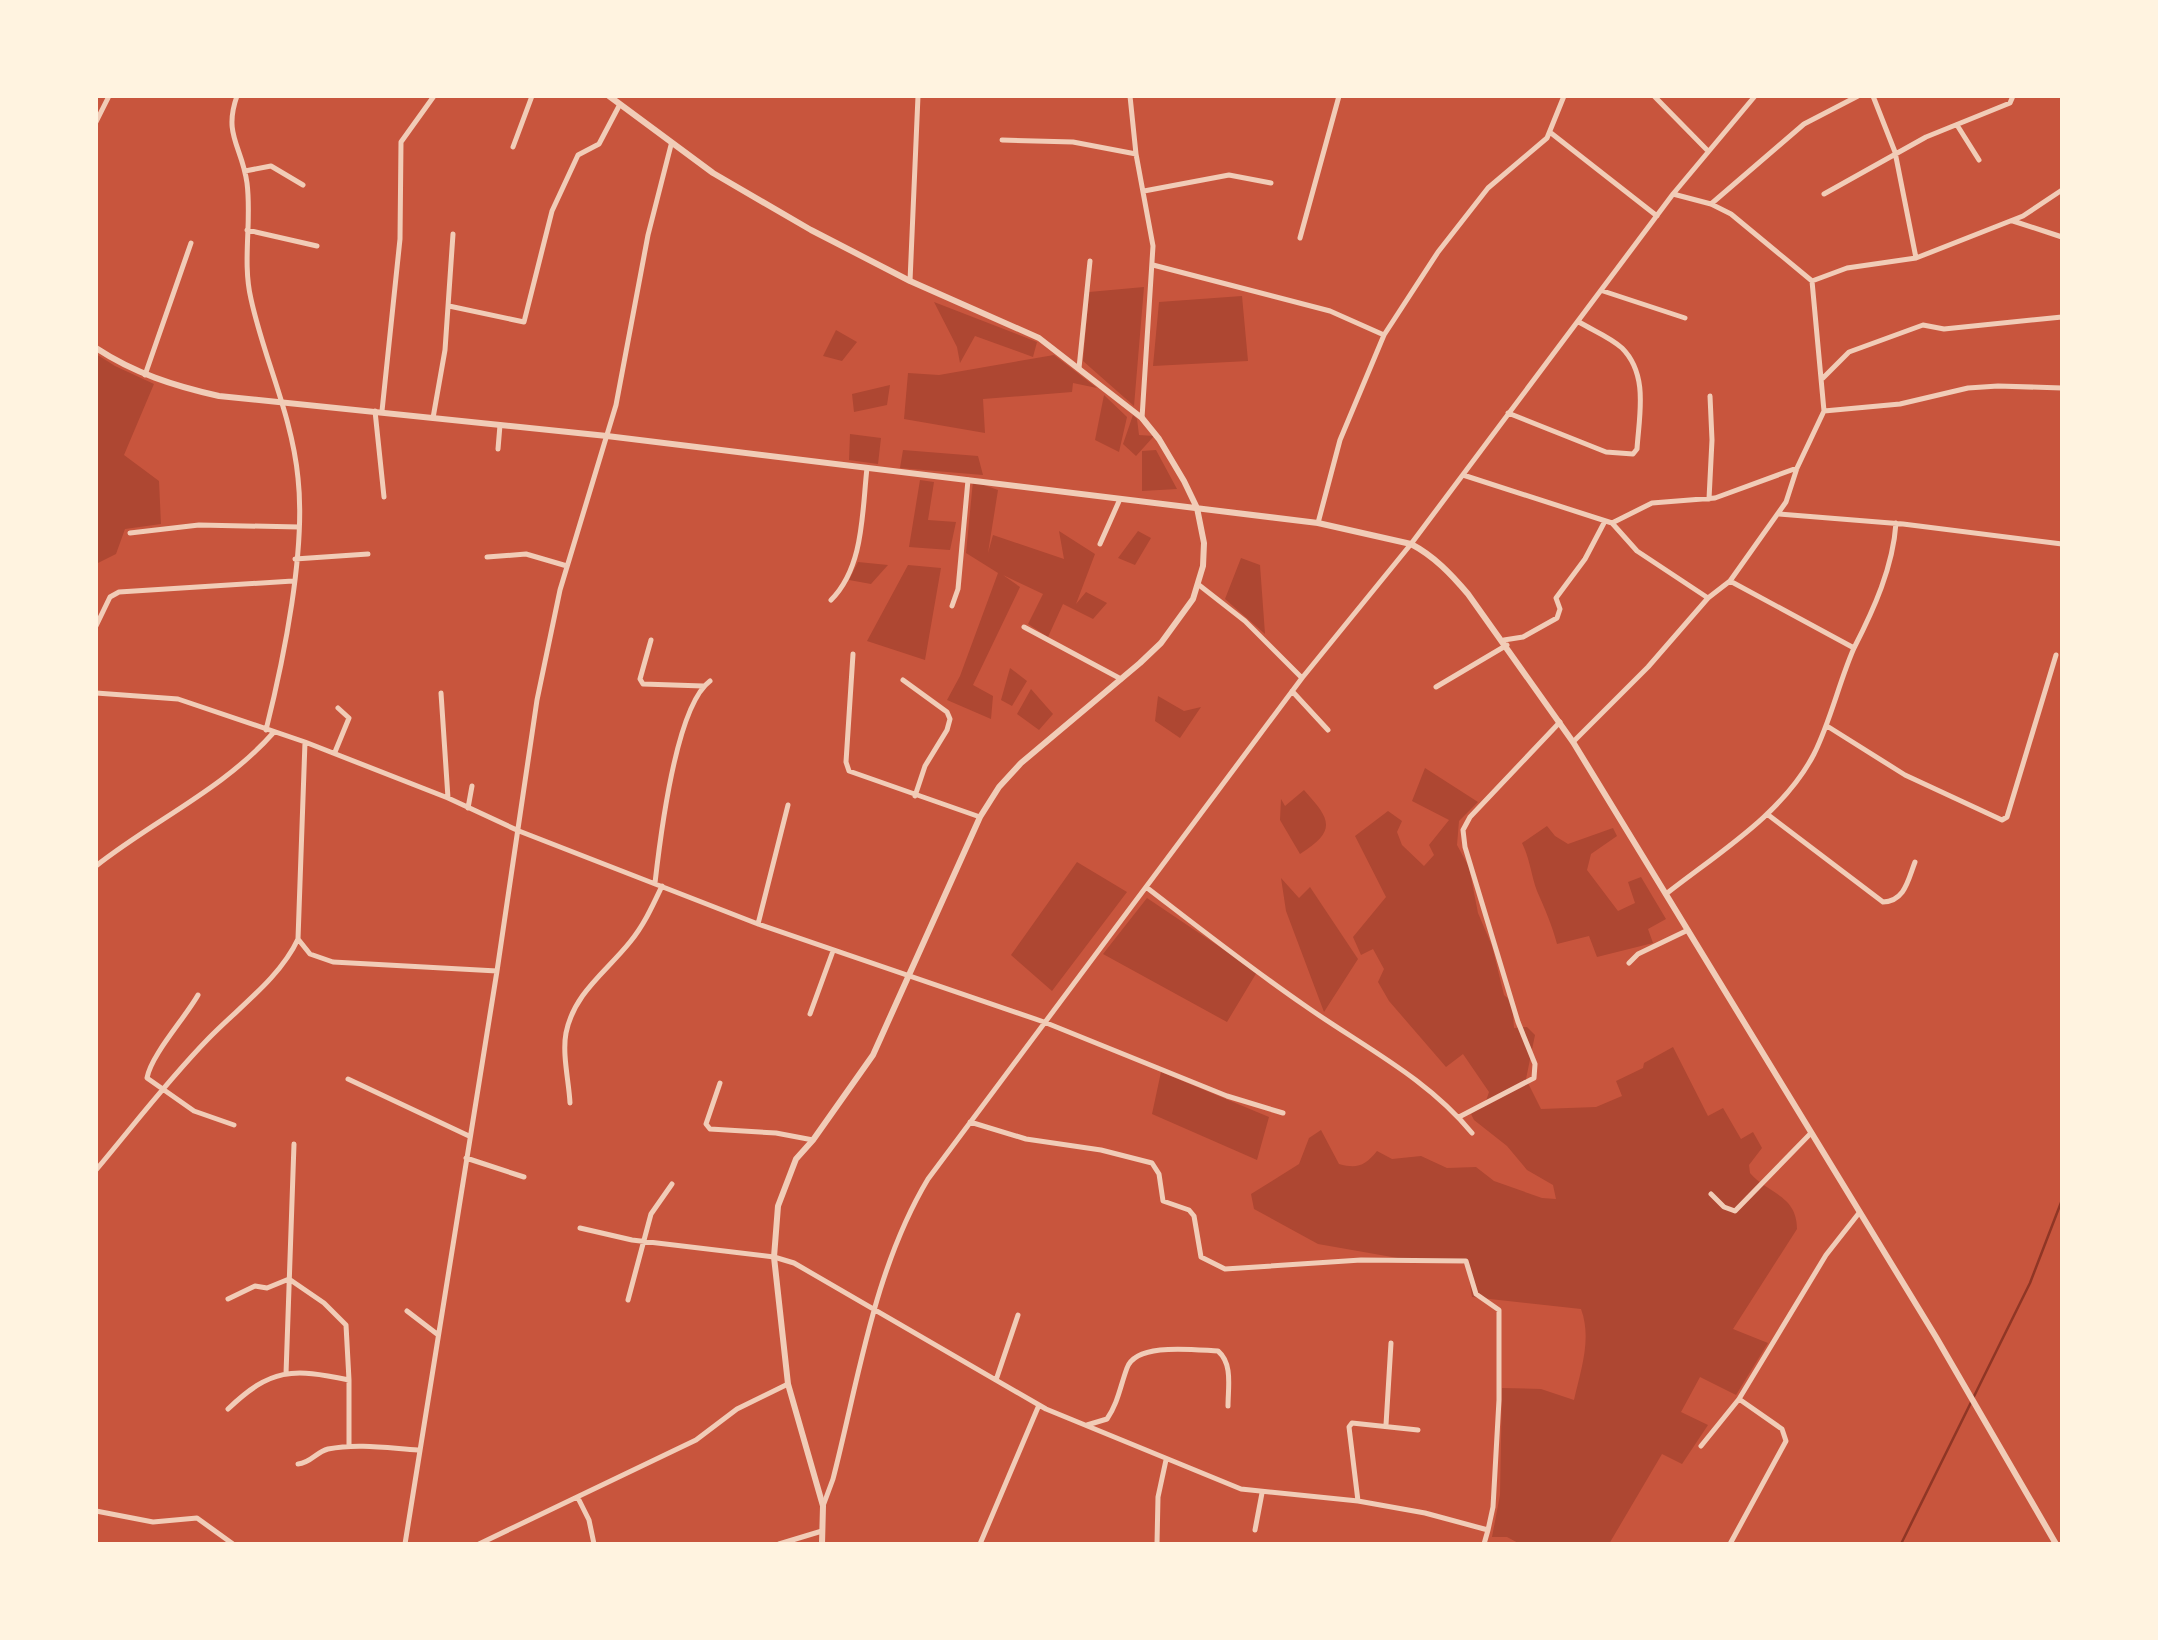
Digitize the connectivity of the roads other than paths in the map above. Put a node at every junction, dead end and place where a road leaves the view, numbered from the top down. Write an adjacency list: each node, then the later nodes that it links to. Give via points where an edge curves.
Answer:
1 (109, 96): 17 (street)
2 (237, 96): 27 (street, via 230,121)
3 (434, 96): 61 (street, via 401,142 400,239)
4 (532, 96): 22 (street)
5 (609, 96): 16 (street)
6 (918, 96): 46 (street)
7 (1130, 96): 25 (street)
8 (1339, 96): 40 (street)
9 (1563, 96): 19 (street)
10 (1654, 96): 23 (street)
11 (1755, 96): 15 (street)
12 (1858, 96): 34 (street, via 1804,124)
13 (1872, 96): 24 (street)
14 (2013, 96): 18 (street, via 2010,103)
15 (1748, 99): 23 (street)
16 (619, 106): 21 (street); 49 (street, via 599,144 578,155 552,211 524,322)
17 (96, 122)
18 (1957, 125): 24 (street); 26 (street)
19 (1550, 133): 35 (street); 53 (street, via 1488,188)
20 (1002, 140): 25 (street, via 1073,142)
21 (671, 145): 46 (street, via 811,230); 67 (street)
22 (513, 146)
23 (1708, 151): 32 (street)
24 (1895, 152): 33 (street); 43 (street)
25 (1136, 154): 31 (street)
26 (1979, 160)
27 (245, 171): 29 (street, via 271,166); 37 (street)
28 (1271, 183): 31 (street, via 1229,175)
29 (303, 185)
30 (2062, 190): 36 (street)
31 (1144, 191): 45 (street)
32 (1673, 194): 34 (street); 35 (street)
33 (1824, 194)
34 (1711, 204): 47 (street, via 1731,214)
35 (1657, 216): 48 (street)
36 (2013, 221): 39 (street); 43 (street)
37 (247, 230): 42 (street); 60 (street, via 247,281)
38 (453, 234): 49 (street)
39 (2062, 237)
40 (1300, 238)
41 (191, 243): 56 (street)
42 (317, 246)
43 (1916, 258): 47 (street, via 1847,268)
44 (1090, 261): 55 (street)
45 (1153, 265): 53 (street, via 1330,311); 65 (street)
46 (910, 281): 55 (street, via 1026,330)
47 (1812, 281): 57 (street)
48 (1603, 291): 51 (street); 52 (street)
49 (449, 306): 64 (street)
50 (2062, 317): 57 (street, via 1944,329 1923,326 1849,352)
51 (1685, 318)
52 (1579, 322): 63 (street); 63 (street, via 1626,353 1641,394 1637,449 1628,456 1606,452)
53 (1384, 335): 79 (street, via 1339,440)
54 (96, 348): 56 (street)
55 (1079, 368): 65 (street)
56 (145, 374): 60 (street, via 219,396)
57 (1823, 378): 62 (street)
58 (2062, 388): 62 (street, via 1969,388 1900,404)
59 (1710, 396): 75 (street)
60 (283, 404): 61 (street); 82 (street, via 299,478)
61 (379, 411): 64 (street); 73 (street)
62 (1824, 411): 70 (street)
63 (1508, 412): 71 (street)
64 (433, 418): 66 (street)
65 (1142, 418): 76 (street, via 1172,459)
66 (500, 425): 67 (street); 68 (street)
67 (607, 436): 69 (street); 90 (street)
68 (498, 449)
69 (867, 468): 72 (street); 95 (street, via 856,554 840,591)
70 (1797, 468): 75 (street); 77 (street)
71 (1463, 475): 78 (street); 85 (street)
72 (968, 480): 74 (street); 96 (street, via 958,589)
73 (384, 497)
74 (1120, 499): 76 (street); 84 (street)
75 (1709, 499): 80 (street, via 1652,503)
76 (1197, 508): 79 (street); 93 (street, via 1204,543)
77 (1779, 514): 81 (street); 92 (street)
78 (1605, 521): 80 (street); 100 (street, via 1585,559 1556,598 1557,618)
79 (1318, 523): 85 (street)
80 (1612, 523): 94 (street, via 1637,551)
81 (1896, 523): 86 (street); 101 (street, via 1892,553)
82 (299, 527): 83 (street, via 199,525); 89 (street)
83 (130, 533)
84 (1100, 544)
85 (1410, 544): 100 (street, via 1452,575); 104 (street)
86 (2062, 544)
87 (368, 554): 89 (street)
88 (487, 557): 90 (street, via 526,554)
89 (295, 559): 91 (street)
90 (567, 566): 129 (street, via 537,700)
91 (293, 581): 97 (street, via 119,592 110,597); 116 (street)
92 (1730, 581): 94 (street); 101 (street)
93 (1199, 585): 104 (street, via 1245,621); 105 (street, via 1161,643)
94 (1709, 598): 120 (street)
95 (831, 600)
96 (952, 606)
97 (96, 626)
98 (1024, 627): 105 (street)
99 (651, 640): 108 (street, via 640,678 643,684)
100 (1505, 643): 109 (street); 114 (street)
101 (1854, 648): 115 (street)
102 (853, 654): 123 (street, via 847,767 854,775)
103 (2056, 655): 115 (street, via 2007,817 2002,820 1905,775)
104 (1302, 678): 110 (street)
105 (1121, 679): 128 (street, via 1021,763)
106 (902, 680): 123 (street, via 947,712 951,722 925,766)
107 (710, 681): 108 (street)
108 (703, 686): 132 (street, via 678,747)
109 (1436, 687)
110 (1292, 691): 117 (street); 134 (street)
111 (96, 693): 116 (street, via 178,699)
112 (441, 694): 124 (street)
113 (338, 708): 121 (street, via 349,718)
114 (1560, 722): 120 (street); 151 (street, via 1463,830 1536,1069 1534,1078)
115 (1827, 726): 127 (street, via 1791,789)
116 (266, 730): 118 (street)
117 (1328, 730)
118 (274, 733): 119 (street); 131 (street, via 230,775)
119 (305, 742): 121 (street); 138 (street)
120 (1573, 742): 135 (street)
121 (335, 752): 124 (street)
122 (472, 786): 126 (street)
123 (915, 796): 128 (street)
124 (448, 798): 126 (street)
125 (788, 805): 136 (street)
126 (468, 807): 129 (street)
127 (1767, 814): 130 (street, via 1883,902 1898,899); 135 (street)
128 (980, 817): 142 (street)
129 (519, 831): 132 (street); 141 (street)
130 (1915, 862)
131 (96, 866)
132 (654, 883): 133 (street)
133 (663, 886): 136 (street); 149 (street, via 630,942 573,1010 565,1036)
134 (1146, 887): 145 (street); 151 (street, via 1303,1005 1393,1061)
135 (1666, 894): 137 (street)
136 (758, 924): 139 (street)
137 (1688, 930): 140 (street, via 1638,954); 155 (street)
138 (298, 939): 141 (street, via 310,954 333,962); 148 (street, via 277,970)
139 (833, 951): 142 (street); 144 (street)
140 (1629, 964)
141 (497, 971): 156 (street)
142 (908, 976): 145 (street); 157 (street, via 873,1055)
143 (198, 995): 148 (street, via 149,1065 147,1078)
144 (810, 1014)
145 (1044, 1022): 150 (street, via 1153,1068); 152 (street)
146 (348, 1079): 156 (street)
147 (720, 1083): 157 (street, via 706,1124 710,1129)
148 (162, 1091): 153 (street, via 194,1111); 160 (street)
149 (570, 1103)
150 (1283, 1113)
151 (1459, 1116): 154 (street)
152 (970, 1122): 171 (street, via 909,1211 887,1264); 198 (street, via 1026,1139 1152,1163 1159,1174 1163,1202 1189,1210 1201,1257 1225,1269 1466,1261 1476,1294 1499,1310 1499,1400)
153 (234, 1125)
154 (1472, 1133)
155 (1811, 1133): 163 (street, via 1734,1211); 164 (street)
156 (470, 1136): 159 (street)
157 (813, 1140): 167 (street, via 796,1159 783,1187)
158 (294, 1144): 168 (street)
159 (466, 1158): 161 (street); 174 (street)
160 (96, 1170)
161 (524, 1177)
162 (672, 1184): 166 (street, via 652,1213)
163 (1711, 1194)
164 (1859, 1213): 180 (street, via 1826,1255); 210 (street)
165 (580, 1228): 166 (street)
166 (644, 1242): 167 (street); 170 (street)
167 (774, 1257): 171 (street); 179 (street)
168 (289, 1279): 169 (street, via 267,1288 254,1286); 176 (street); 177 (street, via 346,1325)
169 (228, 1299)
170 (628, 1300)
171 (877, 1308): 178 (street); 195 (street, via 834,1479)
172 (407, 1311): 174 (street)
173 (1018, 1315): 178 (street)
174 (437, 1334): 189 (street)
175 (1391, 1343): 185 (street)
176 (286, 1374): 177 (street); 183 (street, via 255,1383)
177 (349, 1380): 187 (street)
178 (996, 1380): 181 (street)
179 (788, 1384): 193 (street, via 737,1409 696,1440); 195 (street)
180 (1739, 1399): 188 (street); 209 (street, via 1782,1429 1786,1441)
181 (1039, 1405): 184 (street); 206 (street)
182 (1228, 1406): 184 (street, via 1228,1369 1218,1351 1152,1351 1128,1365 1107,1419)
183 (228, 1409)
184 (1084, 1425): 190 (street)
185 (1386, 1425): 186 (street); 194 (street, via 1360,1422 1349,1427)
186 (1418, 1430)
187 (349, 1446): 189 (street); 191 (street, via 325,1450)
188 (1701, 1446)
189 (418, 1450): 201 (street)
190 (1166, 1460): 192 (street); 207 (street, via 1158,1497)
191 (298, 1464)
192 (1262, 1493): 194 (street); 197 (street)
193 (578, 1498): 202 (street); 203 (street)
194 (1358, 1501): 198 (street)
195 (823, 1506): 199 (street)
196 (96, 1511): 200 (street, via 153,1522 197,1518)
197 (1255, 1530)
198 (1488, 1530): 208 (street)
199 (822, 1531): 204 (street); 205 (street)
200 (233, 1544)
201 (405, 1544)
202 (479, 1544)
203 (594, 1544)
204 (779, 1544)
205 (822, 1544)
206 (981, 1544)
207 (1157, 1544)
208 (1484, 1544)
209 (1730, 1544)
210 (2056, 1544)

